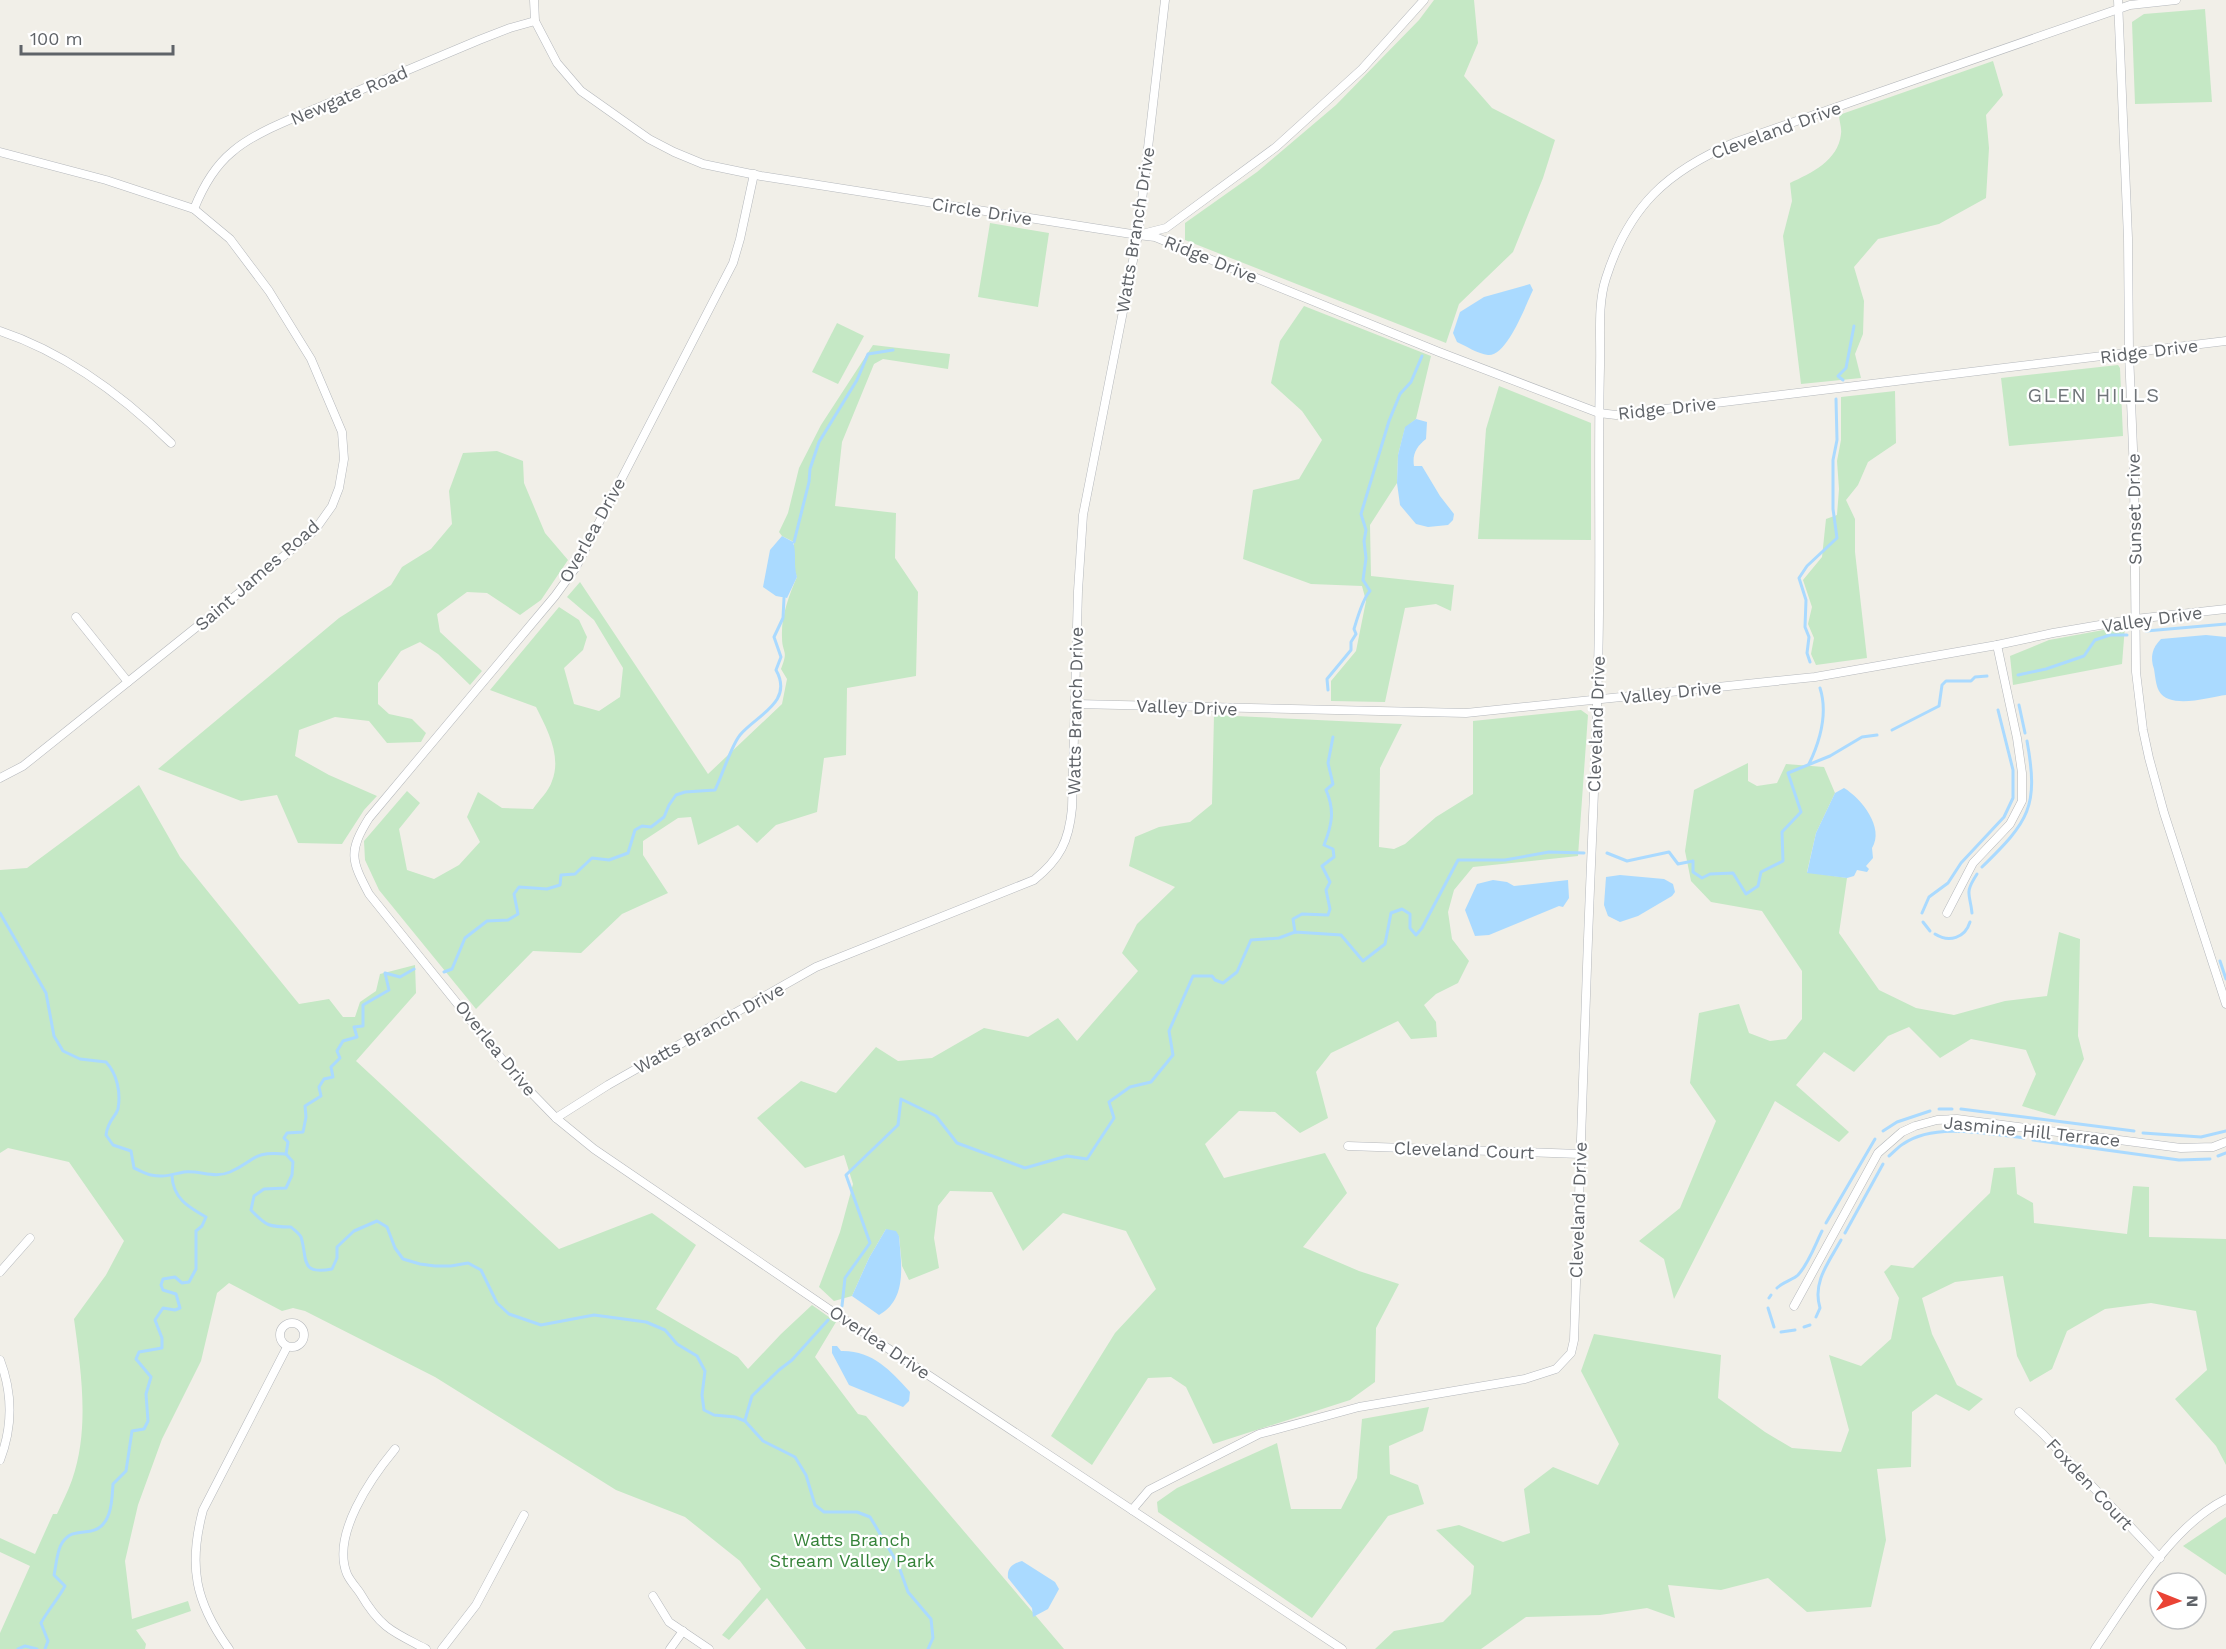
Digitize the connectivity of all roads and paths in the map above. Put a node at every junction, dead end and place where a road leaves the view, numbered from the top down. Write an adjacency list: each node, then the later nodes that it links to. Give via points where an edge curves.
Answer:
1 (534, 0): 7 (street, Circle Drive)
2 (1165, 0): 11 (street, Watts Branch Drive)
3 (1424, 0): 11 (street, Circle Drive, via 1362,69 1276,147 1166,228)
4 (2118, 0): 6 (street, Sunset Drive)
5 (2176, 0): 6 (street, Cleveland Drive)
6 (2119, 9): 14 (street, Sunset Drive); 15 (street, Cleveland Drive, via 1736,142 1679,171 1636,215 1605,283)
7 (535, 21): 9 (street, Circle Drive, via 556,63 582,91 648,139 703,164); 10 (street, Newgate Road, via 479,40 248,141 220,163)
8 (0, 152): 10 (street, Saint James Road, via 106,180)
9 (754, 174): 11 (street, Circle Drive); 27 (street, Overlea Drive, via 733,263 576,567 369,818 357,839 354,861 369,894 518,1079)
10 (194, 209): 21 (street, Saint James Road, via 230,239 269,291 305,350 342,432 344,459 332,506 315,530)
11 (1138, 235): 15 (street, Ridge Drive, via 1155,237); 23 (street, Watts Branch Drive, via 1083,515)
12 (0, 331): 16 (street, via 78,368 138,412)
13 (2226, 341): 14 (street, Ridge Drive)
14 (2129, 353): 15 (street, Ridge Drive, via 1616,415); 19 (street, Sunset Drive)
15 (1599, 413): 22 (street, Cleveland Drive)
16 (171, 443)
17 (2226, 609): 19 (street, Valley Drive)
18 (76, 618): 21 (street)
19 (2135, 620): 20 (street, Valley Drive); 26 (street, Sunset Drive, via 2136,672 2149,758)
20 (1997, 645): 22 (street, Valley Drive, via 1815,677); 25 (street, via 2017,738 2022,801 2010,824 1973,863)
21 (128, 682): 24 (street, Saint James Road, via 23,766)
22 (1597, 700): 23 (street, Valley Drive, via 1466,713); 30 (street, Cleveland Drive)
23 (1076, 704): 27 (street, Watts Branch Drive, via 1069,832 1055,860 1034,880 816,967)
24 (0, 778)
25 (1947, 913)
26 (2226, 1005)
27 (556, 1118): 40 (street, Overlea Drive, via 614,1164)
28 (2226, 1142): 33 (street, Jasmine Hill Terrace, via 2213,1147 2181,1148 1957,1119 1915,1126 1878,1153)
29 (1348, 1146): 30 (street, Cleveland Court)
30 (1580, 1154): 40 (street, Cleveland Drive, via 1574,1340 1570,1353 1556,1369 1525,1379 1359,1407 1259,1434 1149,1490)
31 (30, 1238): 32 (street)
32 (0, 1272)
33 (1794, 1306)
34 (287, 1347): 45 (street, via 203,1510 196,1537 195,1565 201,1599)
35 (0, 1360): 38 (street, via 11,1405 10,1430)
36 (2019, 1412): 42 (street, Foxden Court)
37 (395, 1449): 46 (street, via 375,1473 348,1526 343,1544 344,1563 368,1606 387,1627)
38 (0, 1460)
39 (2226, 1499): 42 (street, via 2181,1531)
40 (1132, 1510): 50 (street, Overlea Drive)
41 (524, 1515): 47 (street, via 476,1605)
42 (2160, 1558): 51 (street)
43 (653, 1596): 44 (street, via 669,1622)
44 (683, 1631): 48 (street); 49 (street)
45 (229, 1649)
46 (426, 1649)
47 (442, 1649)
48 (670, 1649)
49 (709, 1649)
50 (1342, 1649)
51 (2095, 1649)

